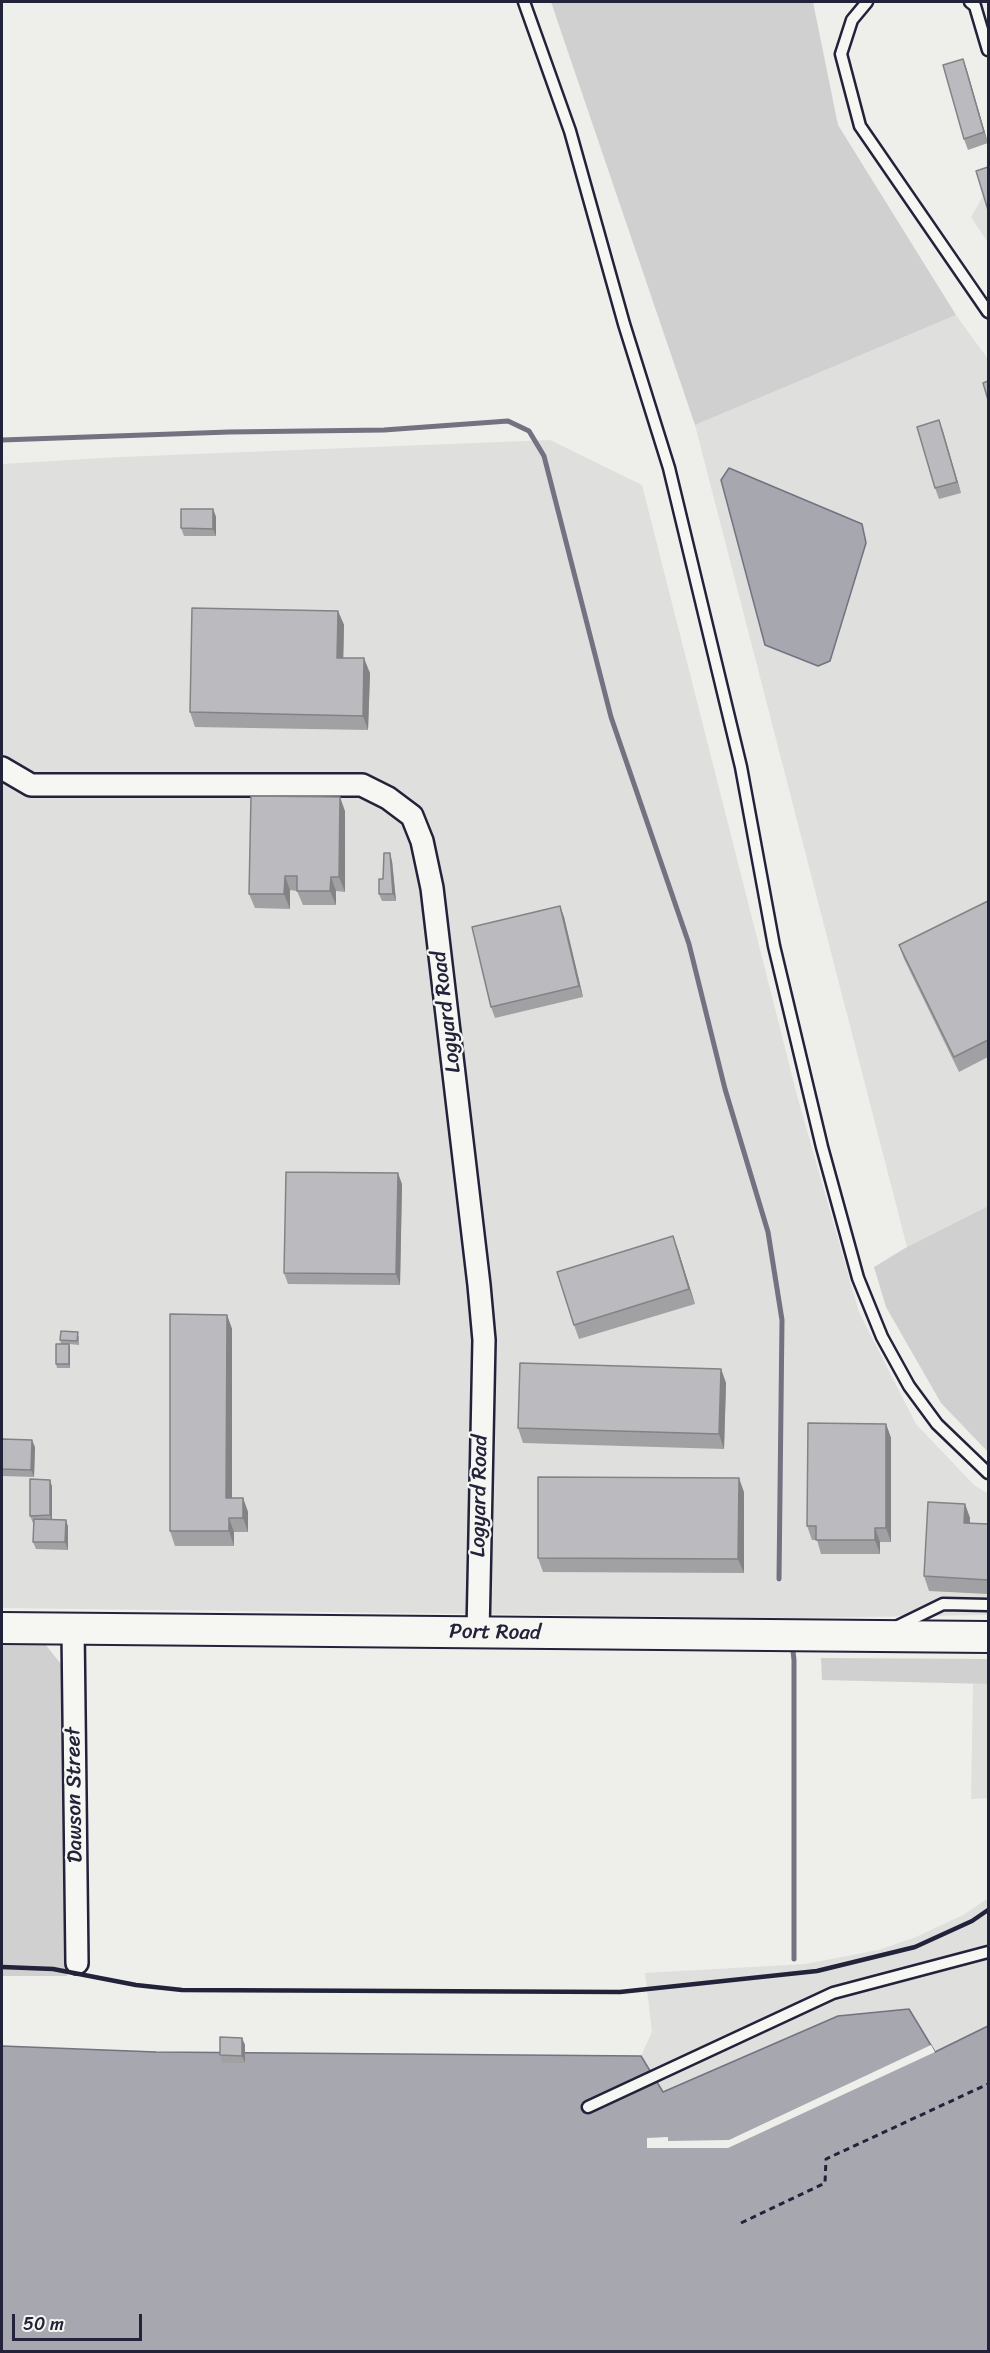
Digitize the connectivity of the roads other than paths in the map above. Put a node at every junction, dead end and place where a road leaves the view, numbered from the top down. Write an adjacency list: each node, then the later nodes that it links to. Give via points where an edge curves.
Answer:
1 (524, 2): 7 (lane, via 570,131 669,468 741,767 774,946 858,1278 882,1337 909,1386 937,1424)
2 (867, 2): 5 (lane, via 852,20 841,54 860,126)
3 (970, 2): 4 (lane, via 975,6)
4 (988, 50)
5 (988, 312)
6 (2, 768): 11 (street, Logyard Road, via 31,785 362,785 412,816 432,888 484,1340)
7 (988, 1473)
8 (988, 1605): 12 (lane, via 943,1604)
9 (2, 1628): 10 (main road, Port Road)
10 (73, 1628): 11 (main road, Port Road); 15 (street, Dawson Street)
11 (478, 1633): 12 (main road, Port Road)
12 (877, 1636): 13 (main road, Port Road)
13 (988, 1637)
14 (988, 1952): 16 (lane, via 833,1993)
15 (77, 1963)
16 (588, 2107)

